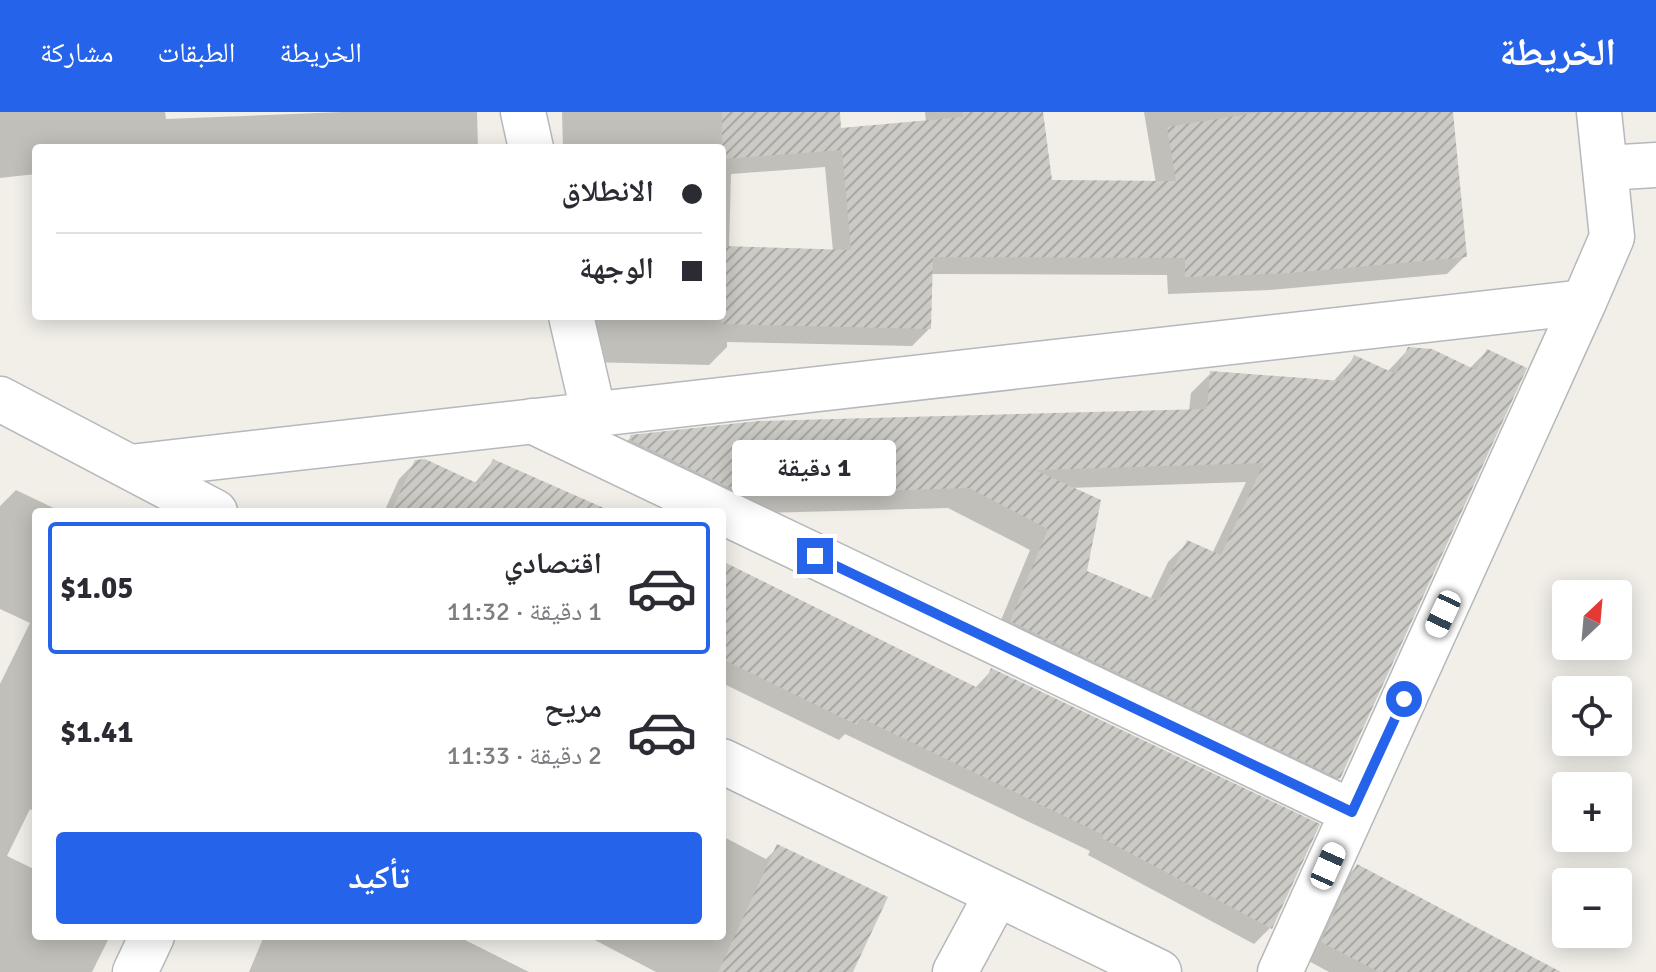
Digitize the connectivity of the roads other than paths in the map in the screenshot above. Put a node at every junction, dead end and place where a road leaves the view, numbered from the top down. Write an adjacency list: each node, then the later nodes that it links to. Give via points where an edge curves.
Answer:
1 (523, 112): 3 (street)
2 (1599, 112): 5 (street)
3 (530, 144)
4 (1656, 165): 5 (street)
5 (1605, 168): 6 (street, via 1612,237)
6 (1584, 302): 9 (street); 16 (street)
7 (572, 320): 9 (street)
8 (0, 399): 11 (street)
9 (594, 415): 10 (street)
10 (532, 421): 11 (street); 13 (street)
11 (130, 467): 12 (street)
12 (207, 508)
13 (714, 508)
14 (726, 514): 16 (street)
15 (726, 763): 17 (street)
16 (1352, 812): 22 (street)
17 (997, 894): 20 (street); 21 (street)
18 (150, 940): 19 (street)
19 (135, 972)
20 (955, 972)
21 (1159, 972)
22 (1280, 972)

